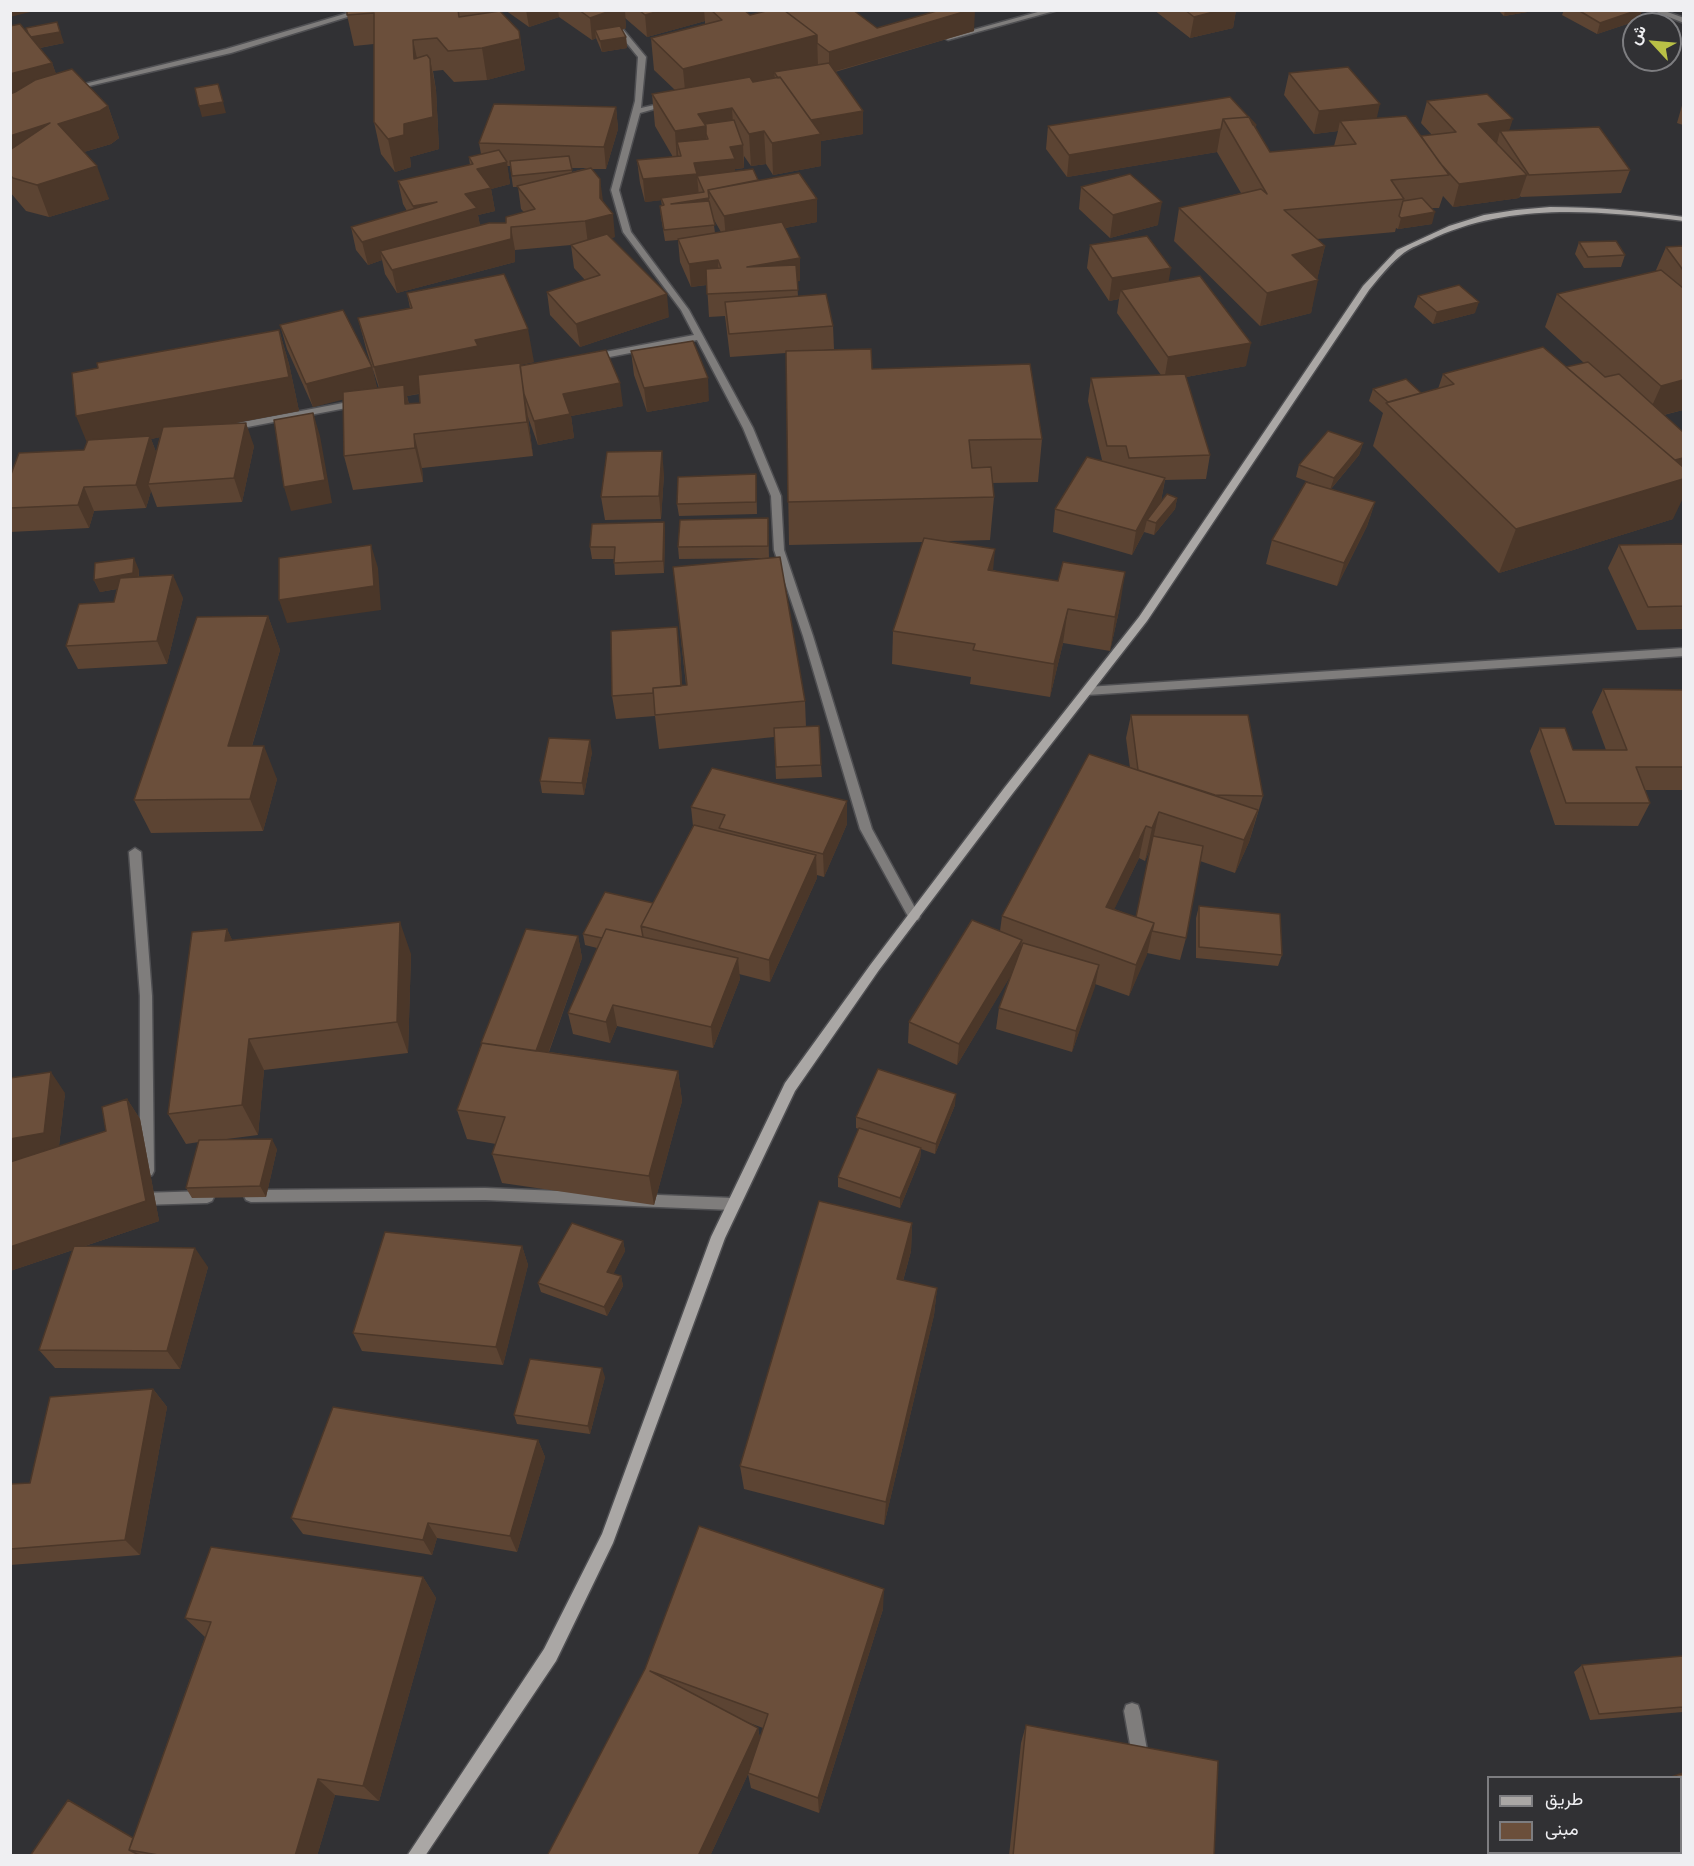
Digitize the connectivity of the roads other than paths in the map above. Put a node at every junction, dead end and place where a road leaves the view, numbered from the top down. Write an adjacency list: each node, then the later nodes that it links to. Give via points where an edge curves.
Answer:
1 (368, 10): 7 (street, via 228,51)
2 (603, 10): 9 (street, via 642,57)
3 (1055, 10): 6 (street)
4 (1654, 10): 5 (street)
5 (1683, 21)
6 (934, 41)
7 (64, 90)
8 (671, 103): 9 (street)
9 (637, 111): 11 (street, via 615,190 627,232 685,310)
10 (1683, 219): 16 (main road, via 1557,208 1497,214 1446,228 1398,253 1366,288 1143,619)
11 (699, 337): 12 (street); 18 (street, via 748,428 776,496 779,550 866,829)
12 (584, 359)
13 (375, 399): 14 (street)
14 (225, 429)
15 (1683, 651): 16 (street)
16 (1087, 691): 18 (main road)
17 (135, 852): 20 (street, via 146,996)
18 (914, 916): 23 (main road, via 790,1087)
19 (240, 1196): 23 (street, via 486,1194)
20 (147, 1197): 21 (street); 22 (street)
21 (217, 1197)
22 (124, 1203)
23 (733, 1204): 26 (main road, via 608,1538 550,1655)
24 (1132, 1712): 25 (street)
25 (1144, 1778)
26 (415, 1856)

